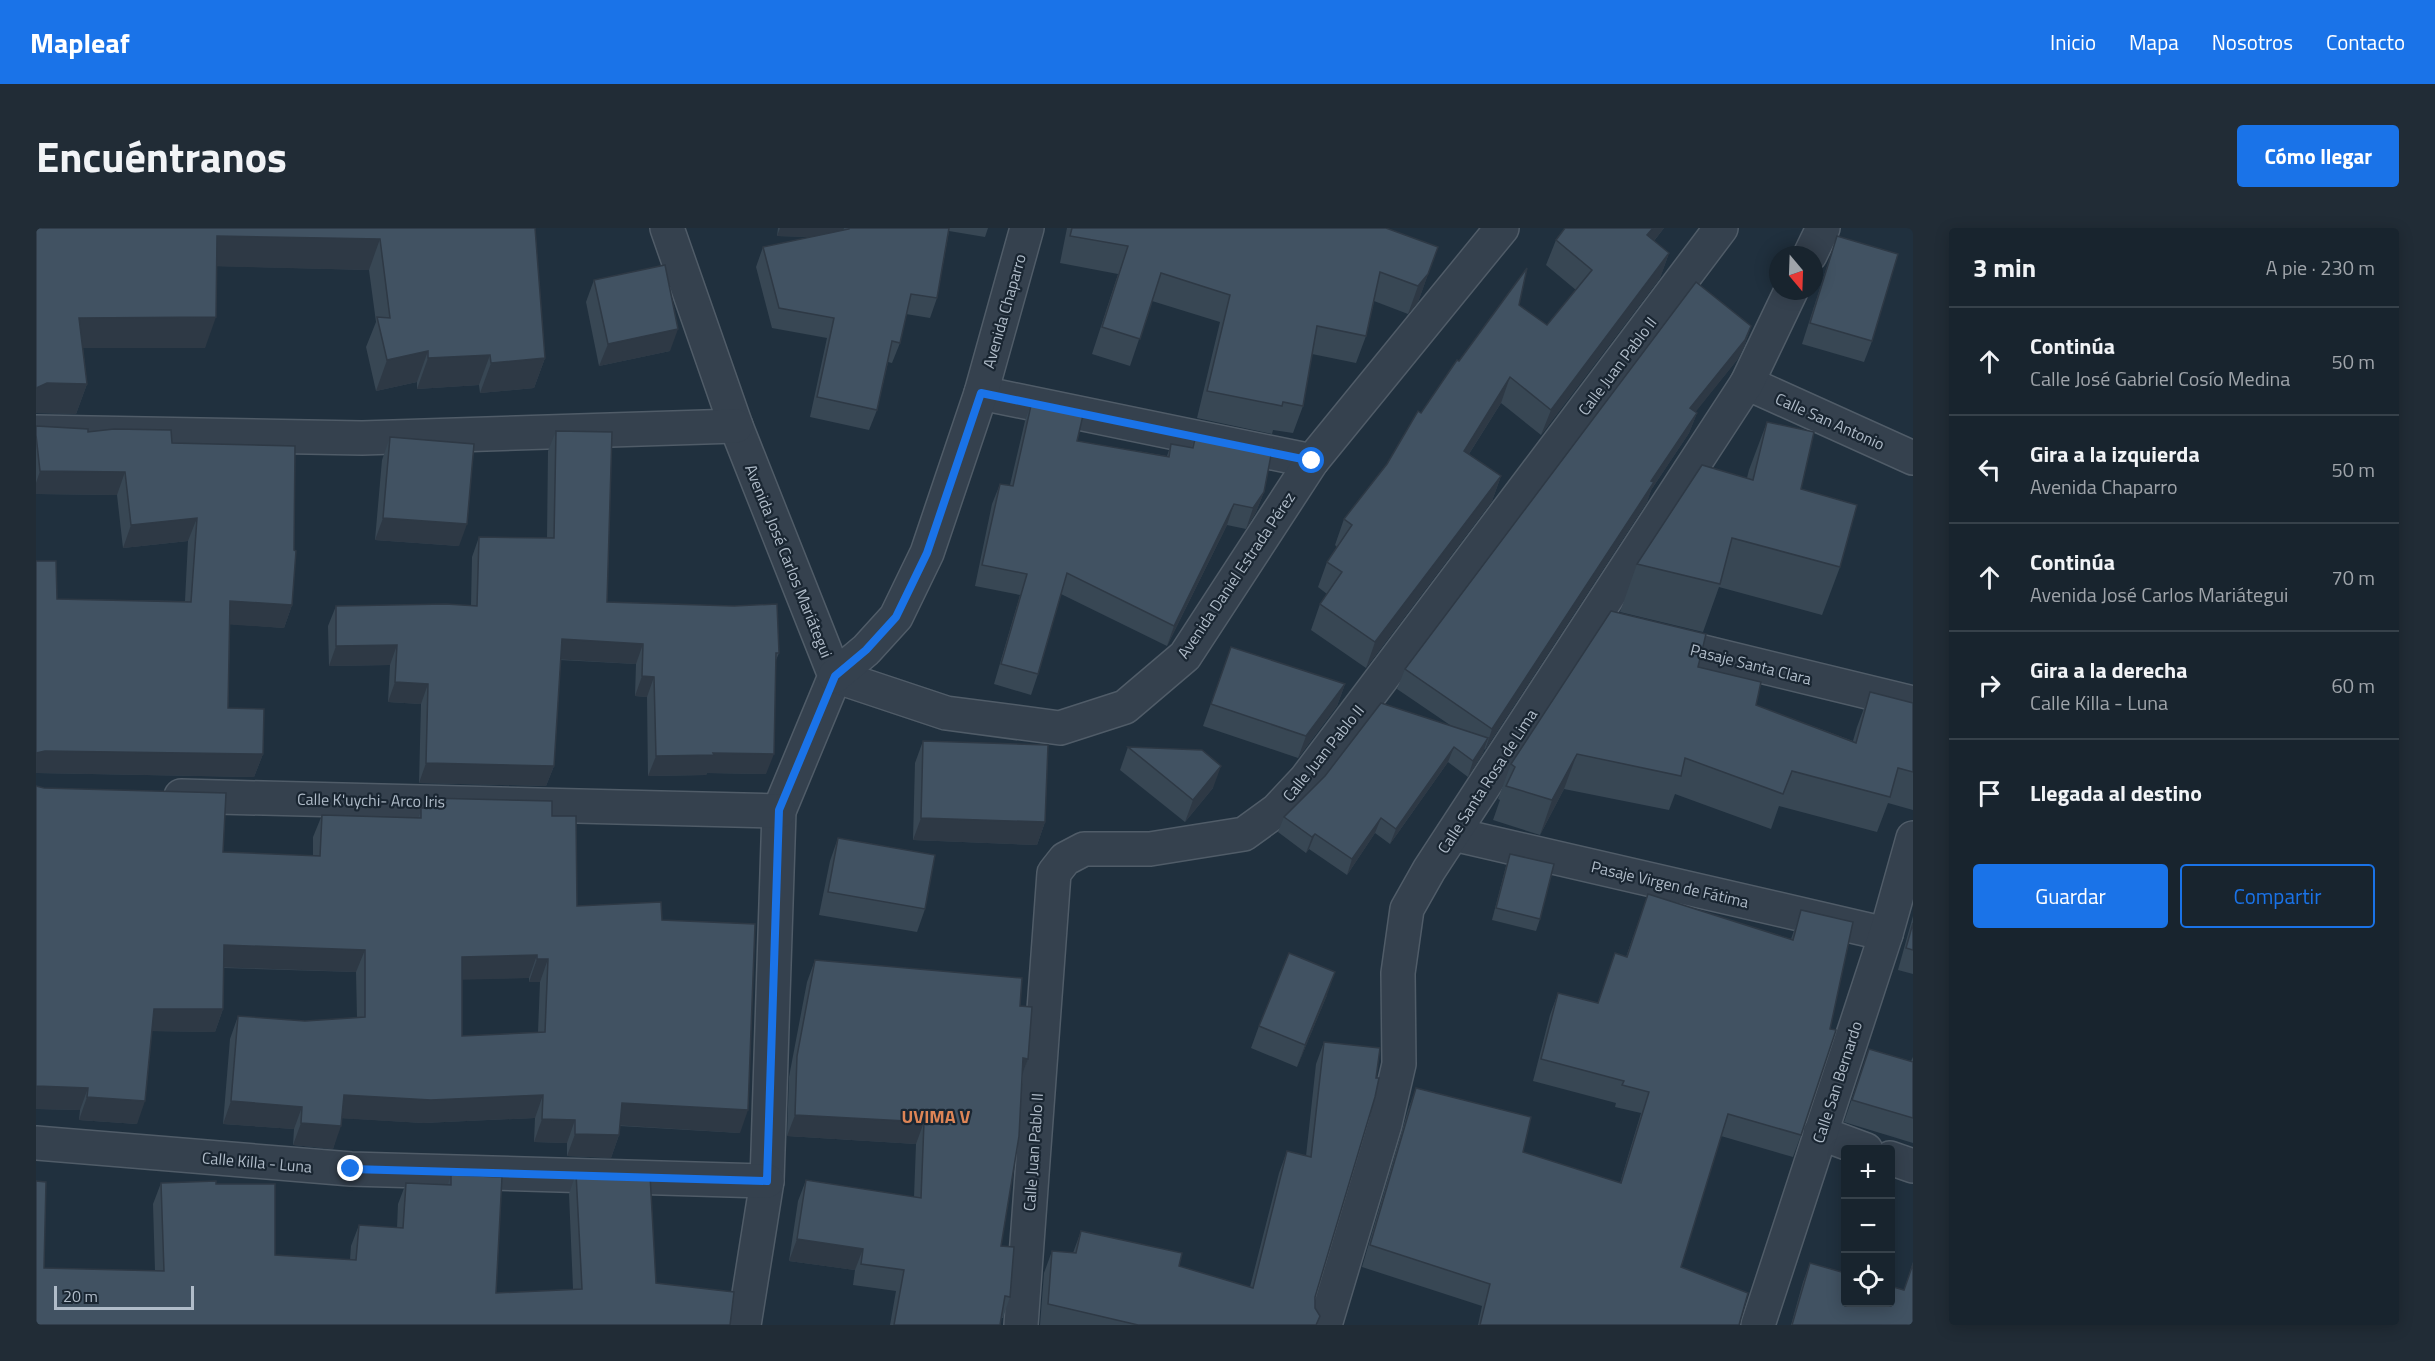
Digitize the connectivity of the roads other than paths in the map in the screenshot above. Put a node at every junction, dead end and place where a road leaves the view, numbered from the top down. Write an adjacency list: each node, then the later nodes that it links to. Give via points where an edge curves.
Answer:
1 (667, 228): 10 (street, Avenida José Carlos Mariátegui)
2 (1027, 228): 9 (street, Avenida Chaparro)
3 (1502, 228): 13 (street, Avenida Daniel Estrada Pérez)
4 (1721, 228): 29 (street, Calle Juan Pablo II, via 1306,779 1277,810 1244,834 1233,837 1150,849 1084,849 1065,859 1054,873)
5 (1823, 228): 6 (street)
6 (1814, 246)
7 (1787, 300): 8 (street, Calle Santa Rosa de Lima)
8 (1747, 384): 12 (street, Calle San Antonio); 14 (street, Calle Santa Rosa de Lima)
9 (981, 393): 13 (street); 15 (street, Avenida Chaparro, via 927,553 896,617)
10 (736, 426): 11 (street, via 362,438); 15 (street, Avenida José Carlos Mariátegui)
11 (36, 432)
12 (1913, 458)
13 (1312, 461): 15 (street, Avenida Daniel Estrada Pérez, via 1185,656 1125,707 1060,728 946,713)
14 (1589, 624): 16 (street, Pasaje Santa Clara); 19 (street, Calle Santa Rosa de Lima)
15 (835, 676): 18 (street, Avenida José Carlos Mariátegui)
16 (1913, 703)
17 (156, 795): 18 (street, Calle K'uychi- Arco Iris)
18 (779, 810): 27 (street, Avenida José Carlos Mariátegui)
19 (1453, 834): 21 (street, Pasaje Virgen de Fátima); 30 (street, Calle Santa Rosa de Lima, via 1407,909 1398,973 1399,1064)
20 (1913, 838): 21 (street, Calle San Bernardo)
21 (1886, 934): 22 (street, Calle San Bernardo)
22 (1820, 1133): 24 (street); 31 (street, Calle San Bernardo)
23 (36, 1143): 27 (street, Calle Killa - Luna, via 351,1169)
24 (1854, 1145)
25 (1895, 1160): 26 (street)
26 (1913, 1166)
27 (767, 1181): 28 (street, Avenida José Carlos Mariátegui)
28 (744, 1325)
29 (1021, 1325)
30 (1325, 1325)
31 (1758, 1325)

